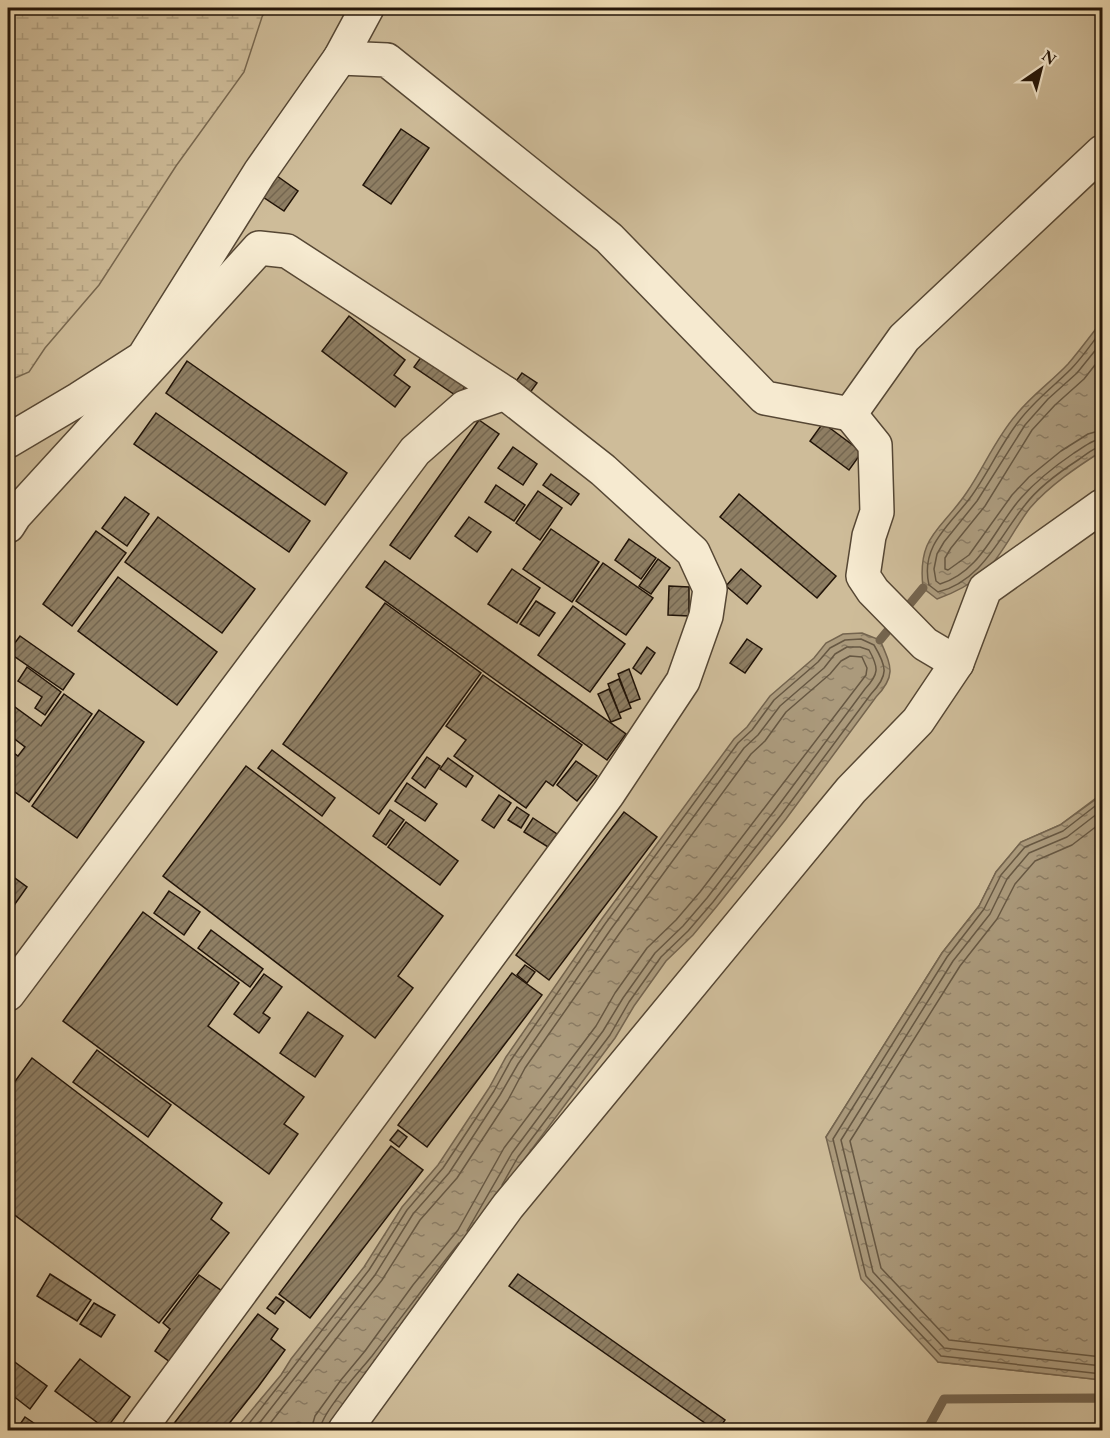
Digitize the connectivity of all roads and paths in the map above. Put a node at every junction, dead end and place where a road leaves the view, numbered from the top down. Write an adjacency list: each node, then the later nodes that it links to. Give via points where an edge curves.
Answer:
1 (367, 8): 2 (street)
2 (340, 57): 5 (street, via 387,60 609,238 765,398); 6 (street, via 260,172 143,358)
3 (1102, 152): 5 (street, via 904,338)
4 (505, 393): 8 (street, via 287,251 259,248); 10 (street, via 465,407 415,451); 11 (street, via 603,470 693,552 710,589 706,615 683,681 608,794)
5 (850, 414): 9 (street, via 875,445 877,512 863,576 925,644)
6 (8, 441)
7 (1102, 506): 9 (street, via 985,590)
8 (8, 526)
9 (957, 663): 12 (street, via 918,721 851,790 508,1206)
10 (8, 994)
11 (139, 1431)
12 (345, 1431)

